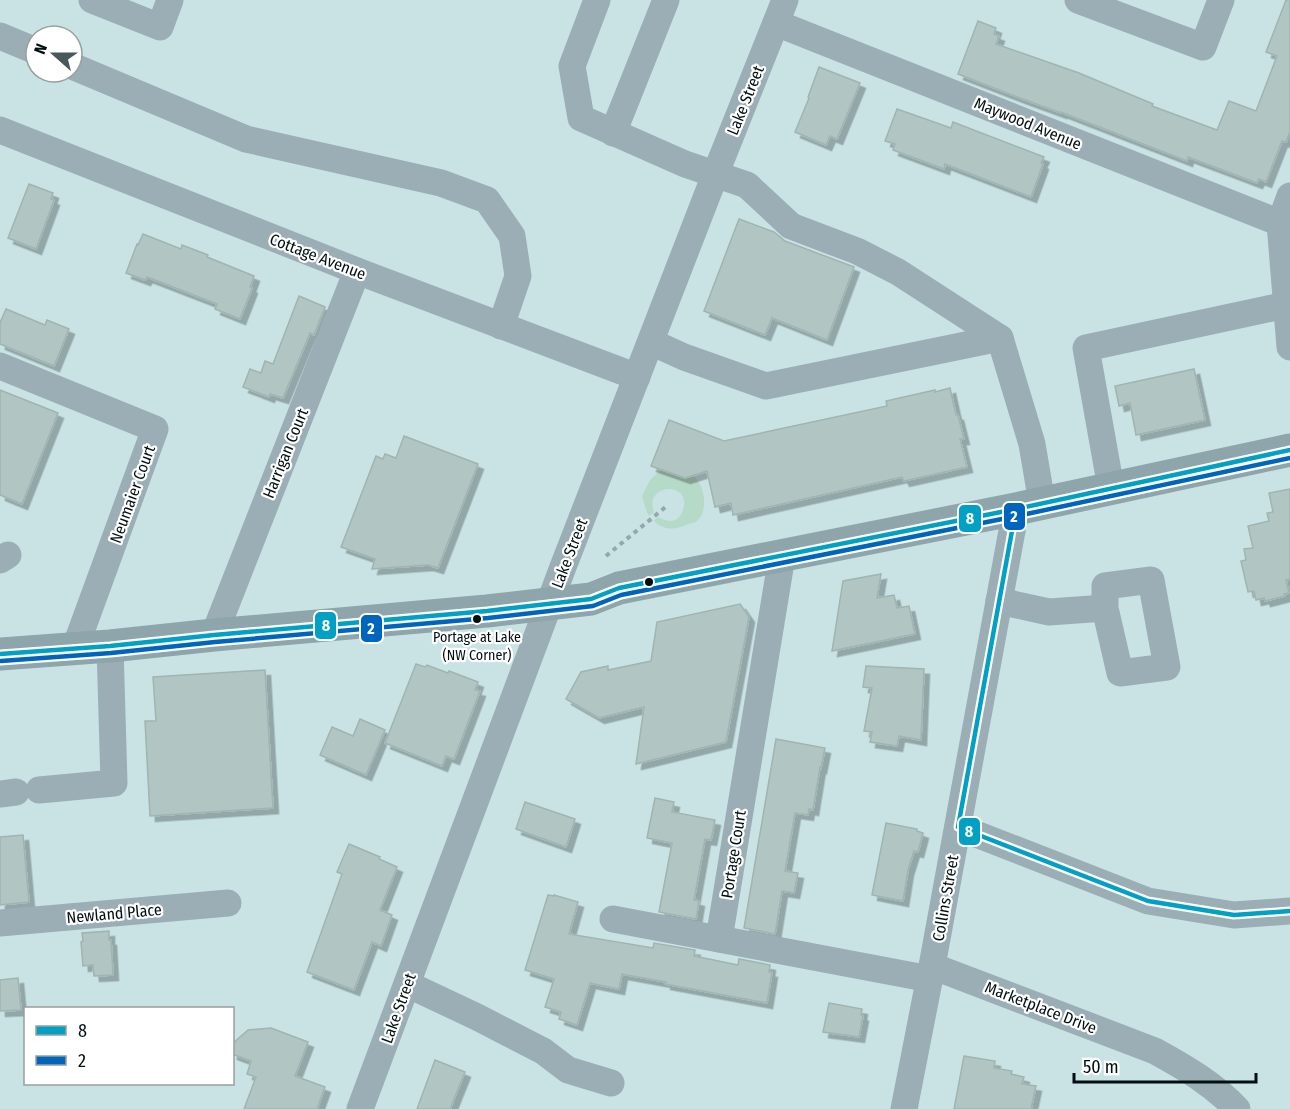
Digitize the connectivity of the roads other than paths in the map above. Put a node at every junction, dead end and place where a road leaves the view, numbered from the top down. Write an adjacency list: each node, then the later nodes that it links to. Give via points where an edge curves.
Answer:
1 (92, 0): 2 (street, via 160,27)
2 (170, 0)
3 (597, 0): 12 (street, via 572,66 581,118)
4 (666, 0): 12 (street)
5 (1078, 0): 6 (street, via 1203,47)
6 (1221, 0)
7 (780, 12): 13 (street, Lake Street); 15 (street, Maywood Avenue)
8 (0, 36): 9 (street)
9 (24, 46)
10 (84, 71): 18 (street, via 246,138 441,183 487,200 512,236 518,276)
11 (0, 130): 16 (street, Cottage Avenue)
12 (614, 133): 13 (street)
13 (715, 175): 19 (street, via 747,185 791,226 857,251 898,272); 20 (street, Lake Street)
14 (1290, 196): 15 (street)
15 (1280, 223): 17 (street)
16 (357, 271): 18 (street, Cottage Avenue); 31 (street, Harrigan Court)
17 (1286, 305): 21 (street); 25 (street, via 1086,348)
18 (501, 326): 23 (street, Cottage Avenue)
19 (1000, 338): 20 (street, via 766,386); 26 (street, via 1032,444)
20 (651, 342): 23 (street, Lake Street)
21 (1290, 347)
22 (0, 366): 33 (street, Neumaier Court, via 155,429)
23 (637, 377): 29 (street, Lake Street)
24 (1290, 450): 25 (main road)
25 (1111, 488): 26 (main road)
26 (1029, 506): 27 (main road); 28 (street, Collins Street)
27 (783, 556): 29 (main road, via 619,588 591,599); 41 (street, Portage Court)
28 (999, 601): 30 (street, via 1049,612); 36 (street, Collins Street)
29 (549, 603): 31 (main road); 43 (street, Lake Street)
30 (1104, 608)
31 (214, 635): 32 (main road)
32 (110, 646): 33 (main road); 35 (street, via 114,783)
33 (75, 648): 34 (main road)
34 (0, 654)
35 (18, 792)
36 (958, 827): 38 (street, via 1148,901 1234,915); 42 (street, Collins Street)
37 (228, 903): 40 (street, Newland Place)
38 (1290, 911)
39 (613, 919): 41 (street)
40 (0, 923)
41 (719, 939): 42 (street)
42 (931, 972): 46 (street, Collins Street); 47 (street, Marketplace Drive, via 1155,1051 1190,1070)
43 (407, 984): 44 (street, via 543,1051 568,1070); 45 (street, Lake Street)
44 (611, 1083)
45 (360, 1109)
46 (904, 1109)
47 (1237, 1109)

